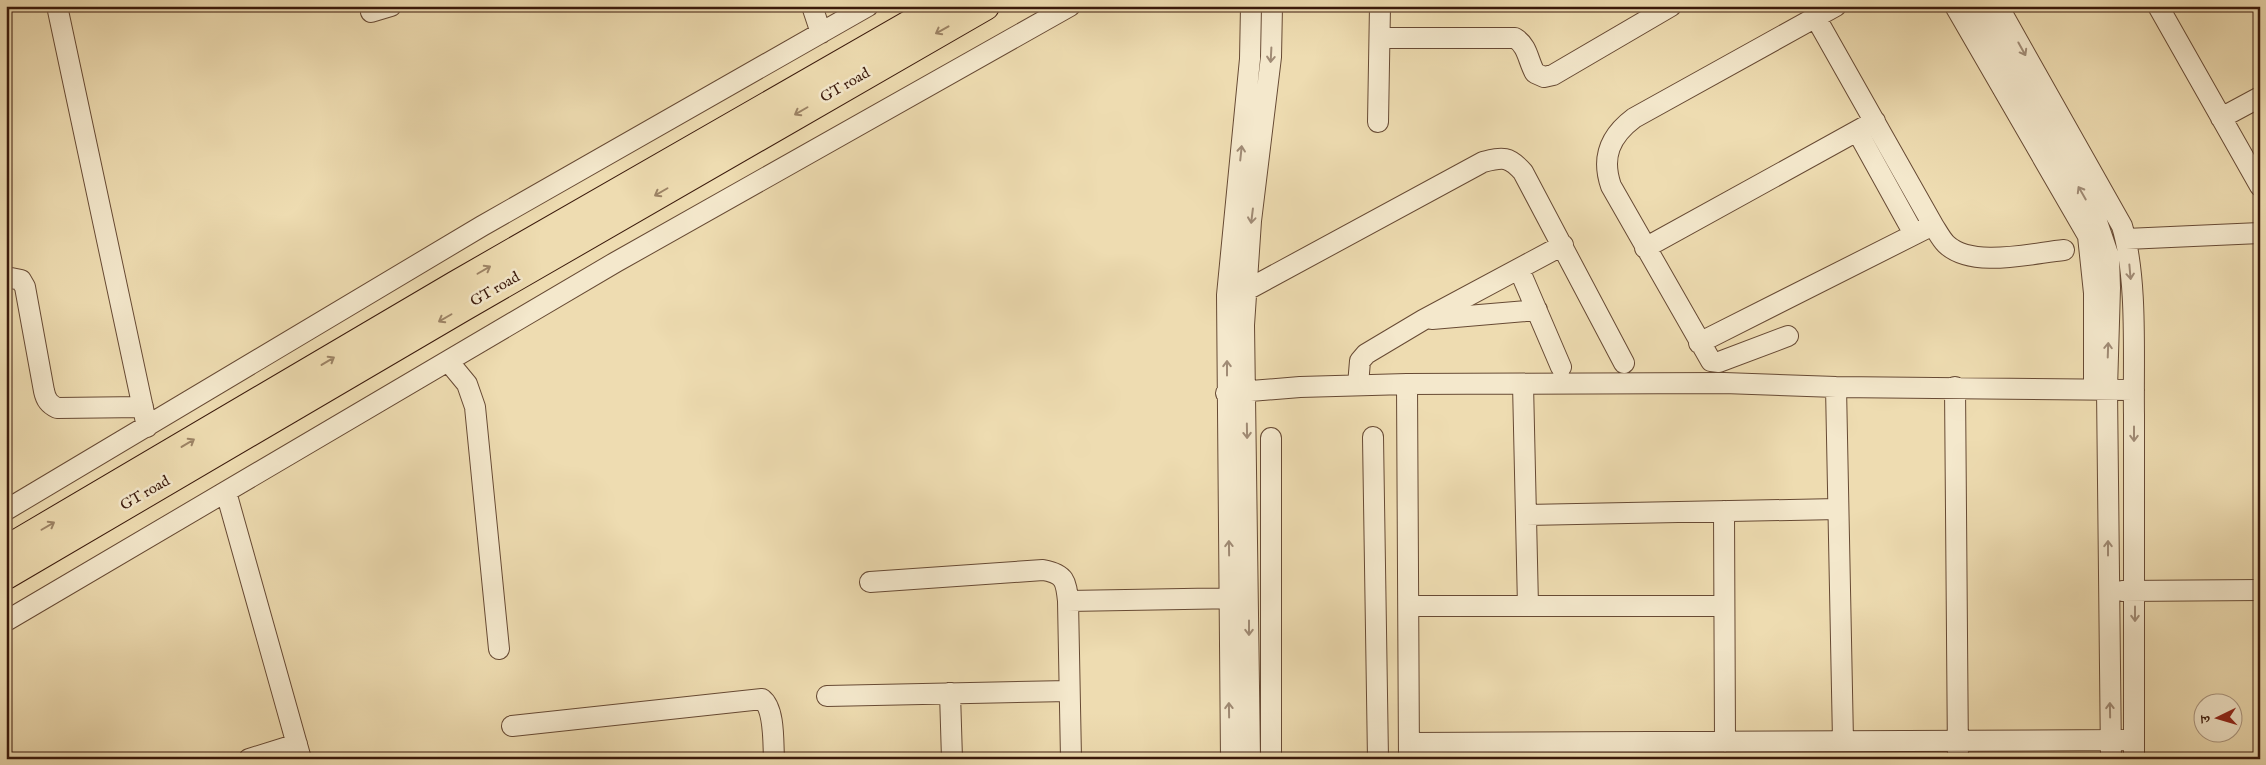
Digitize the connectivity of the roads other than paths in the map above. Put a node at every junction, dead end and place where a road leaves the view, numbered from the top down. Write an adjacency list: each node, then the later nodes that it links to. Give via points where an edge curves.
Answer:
1 (57, 6): 52 (street)
2 (392, 6): 17 (street)
3 (812, 6): 19 (street)
4 (868, 6): 19 (street)
5 (942, 6): 60 (highway, GT road, one-way to 5, via 448,290)
6 (985, 6): 61 (highway, GT road, one-way to 61)
7 (1070, 6): 41 (street, via 616,262)
8 (1251, 6): 51 (street, one-way to 8, via 1227,295 1250,60)
9 (1272, 6): 36 (street, one-way to 36, via 1271,57)
10 (1380, 6): 20 (street)
11 (1671, 6): 20 (street, via 1553,75 1544,77 1535,73 1522,42 1515,38)
12 (1836, 6): 18 (street)
13 (1956, 6): 49 (street, via 2088,236)
14 (1976, 6): 49 (street, one-way to 14, via 2110,288 2109,257 2105,244 2094,213)
15 (1998, 6): 30 (street, one-way to 30, via 2122,226)
16 (2158, 6): 22 (street)
17 (371, 12)
18 (1816, 18): 23 (street); 32 (street, via 1621,127 1607,152 1608,175)
19 (821, 32): 52 (street)
20 (1380, 38): 24 (street)
21 (2260, 97): 22 (street)
22 (2221, 118): 26 (street)
23 (1875, 121): 25 (street); 27 (street)
24 (1378, 122)
25 (1857, 131): 29 (street); 32 (street)
26 (2260, 186)
27 (1933, 225): 29 (street); 33 (street, via 1946,244 1976,258)
28 (2260, 233): 30 (street)
29 (1914, 234): 40 (street)
30 (2126, 239): 50 (street, one-way to 50, via 2132,294)
31 (1563, 245): 34 (street); 36 (street, via 1523,172 1514,161 1495,159 1475,166); 42 (street)
32 (1645, 248): 40 (street)
33 (2064, 250)
34 (1519, 269): 37 (street); 38 (street)
35 (6, 277): 52 (street, via 21,280 25,287 46,400 57,408)
36 (1245, 291): 51 (street)
37 (1537, 310): 38 (street); 43 (street)
38 (1423, 320): 46 (street, via 1366,354 1360,361)
39 (1788, 336): 40 (street, via 1719,362 1711,361)
40 (1699, 343)
41 (448, 361): 55 (street); 72 (street, via 467,384 475,407)
42 (1624, 363)
43 (1561, 367)
44 (1407, 384): 45 (street); 46 (street); 68 (street)
45 (1523, 384): 47 (street, via 1724,383); 59 (street)
46 (1358, 385): 51 (street)
47 (1836, 387): 48 (street); 56 (street)
48 (1956, 387): 49 (street); 82 (street)
49 (2100, 389): 50 (street); 63 (street, one-way to 49)
50 (2134, 390): 65 (street, one-way to 65)
51 (1236, 392): 66 (street)
52 (145, 417): 57 (street)
53 (1373, 437): 92 (street)
54 (1270, 438): 91 (street)
55 (226, 492): 71 (street); 83 (street)
56 (1838, 509): 58 (street); 77 (street)
57 (6, 510)
58 (1724, 511): 59 (street); 70 (street)
59 (1526, 515): 69 (street)
60 (6, 550)
61 (6, 575)
62 (870, 582): 67 (street, via 1043,570 1057,572 1064,580)
63 (2108, 590): 65 (street); 79 (street, one-way to 63)
64 (2260, 590): 65 (street)
65 (2134, 592): 80 (street, one-way to 80)
66 (1239, 598): 67 (street); 89 (street, one-way to 66); 90 (street, one-way to 90)
67 (1068, 601): 73 (street)
68 (1409, 606): 69 (street); 84 (street)
69 (1528, 606): 70 (street)
70 (1724, 606): 78 (street)
71 (6, 621)
72 (499, 649)
73 (1069, 691): 74 (street); 88 (street)
74 (950, 693): 75 (street); 87 (street)
75 (827, 696)
76 (512, 726): 86 (street, via 762,699 768,703 770,712)
77 (1843, 741): 78 (street); 82 (street)
78 (1725, 742): 81 (street)
79 (2110, 749): 80 (street); 82 (street)
80 (2134, 749)
81 (1555, 750): 84 (street)
82 (1958, 750)
83 (299, 751): 85 (street)
84 (1409, 751)
85 (249, 759)
86 (774, 759)
87 (952, 759)
88 (1071, 759)
89 (1231, 759)
90 (1250, 759)
91 (1271, 759)
92 (1378, 759)

